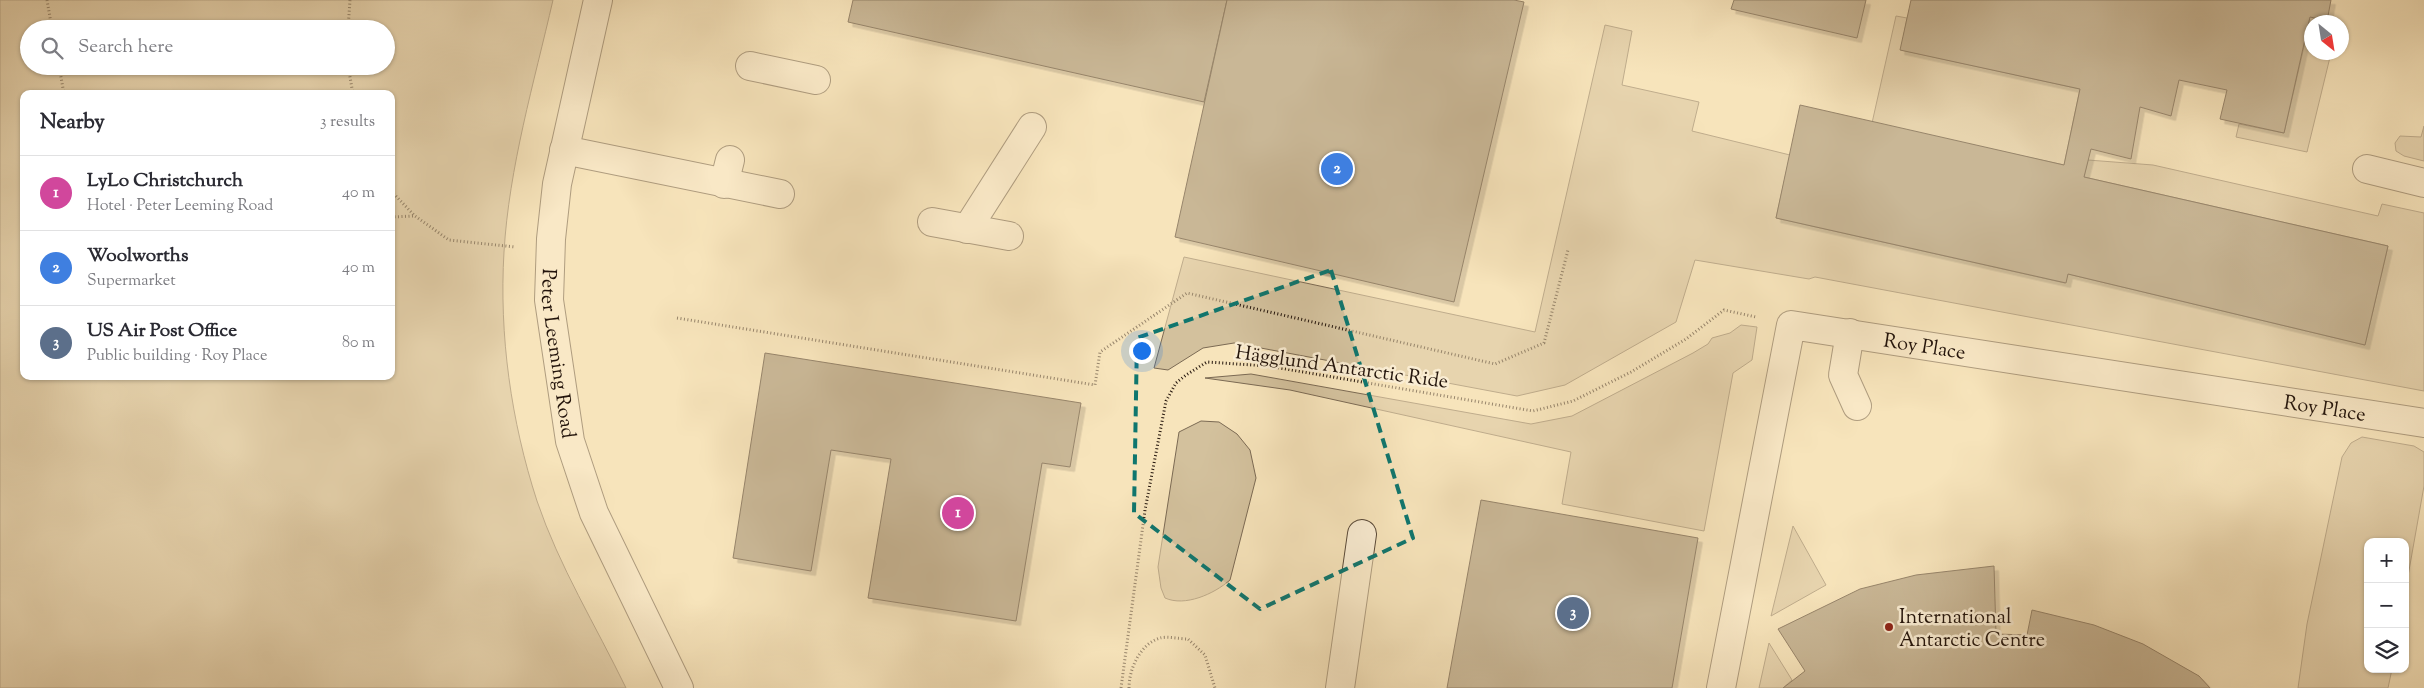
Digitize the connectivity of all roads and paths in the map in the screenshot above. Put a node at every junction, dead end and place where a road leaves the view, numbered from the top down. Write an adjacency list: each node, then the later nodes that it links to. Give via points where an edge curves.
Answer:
1 (46, 0): 4 (path)
2 (350, 0): 5 (path)
3 (598, 0): 13 (street, Peter Leeming Road)
4 (50, 20)
5 (349, 20)
6 (750, 66): 9 (street)
7 (61, 75): 10 (path)
8 (350, 75): 11 (path)
9 (816, 80)
10 (63, 90)
11 (352, 90)
12 (1032, 127): 21 (street)
13 (564, 150): 16 (street, via 727,172); 23 (street, Peter Leeming Road, via 557,184)
14 (2367, 169): 15 (street)
15 (2424, 183)
16 (780, 194)
17 (395, 196): 18 (path)
18 (415, 216): 19 (path); 23 (path, via 449,240)
19 (395, 217)
20 (932, 222): 21 (street)
21 (967, 228): 22 (street)
22 (1009, 236)
23 (551, 250): 31 (street, Peter Leeming Road, via 549,300 570,441 594,513)
24 (1568, 250): 25 (path, via 1544,343 1495,364 1188,293 1100,352 1095,385)
25 (677, 318)
26 (1791, 325): 27 (street, Roy Place); 32 (path, Hägglund Antarctic Ride, via 1724,310 1686,339 1631,372 1573,401 1533,411 1268,366 1208,362 1176,383 1166,400 1145,510); 36 (street)
27 (1850, 333): 28 (street, via 1843,375); 29 (street, Roy Place)
28 (1857, 406)
29 (2424, 423)
30 (1362, 534): 35 (street)
31 (679, 688)
32 (1120, 688)
33 (1129, 688): 34 (path, via 1129,679 1140,652 1160,638 1188,639 1204,655)
34 (1215, 688)
35 (1340, 688)
36 (1721, 688)

